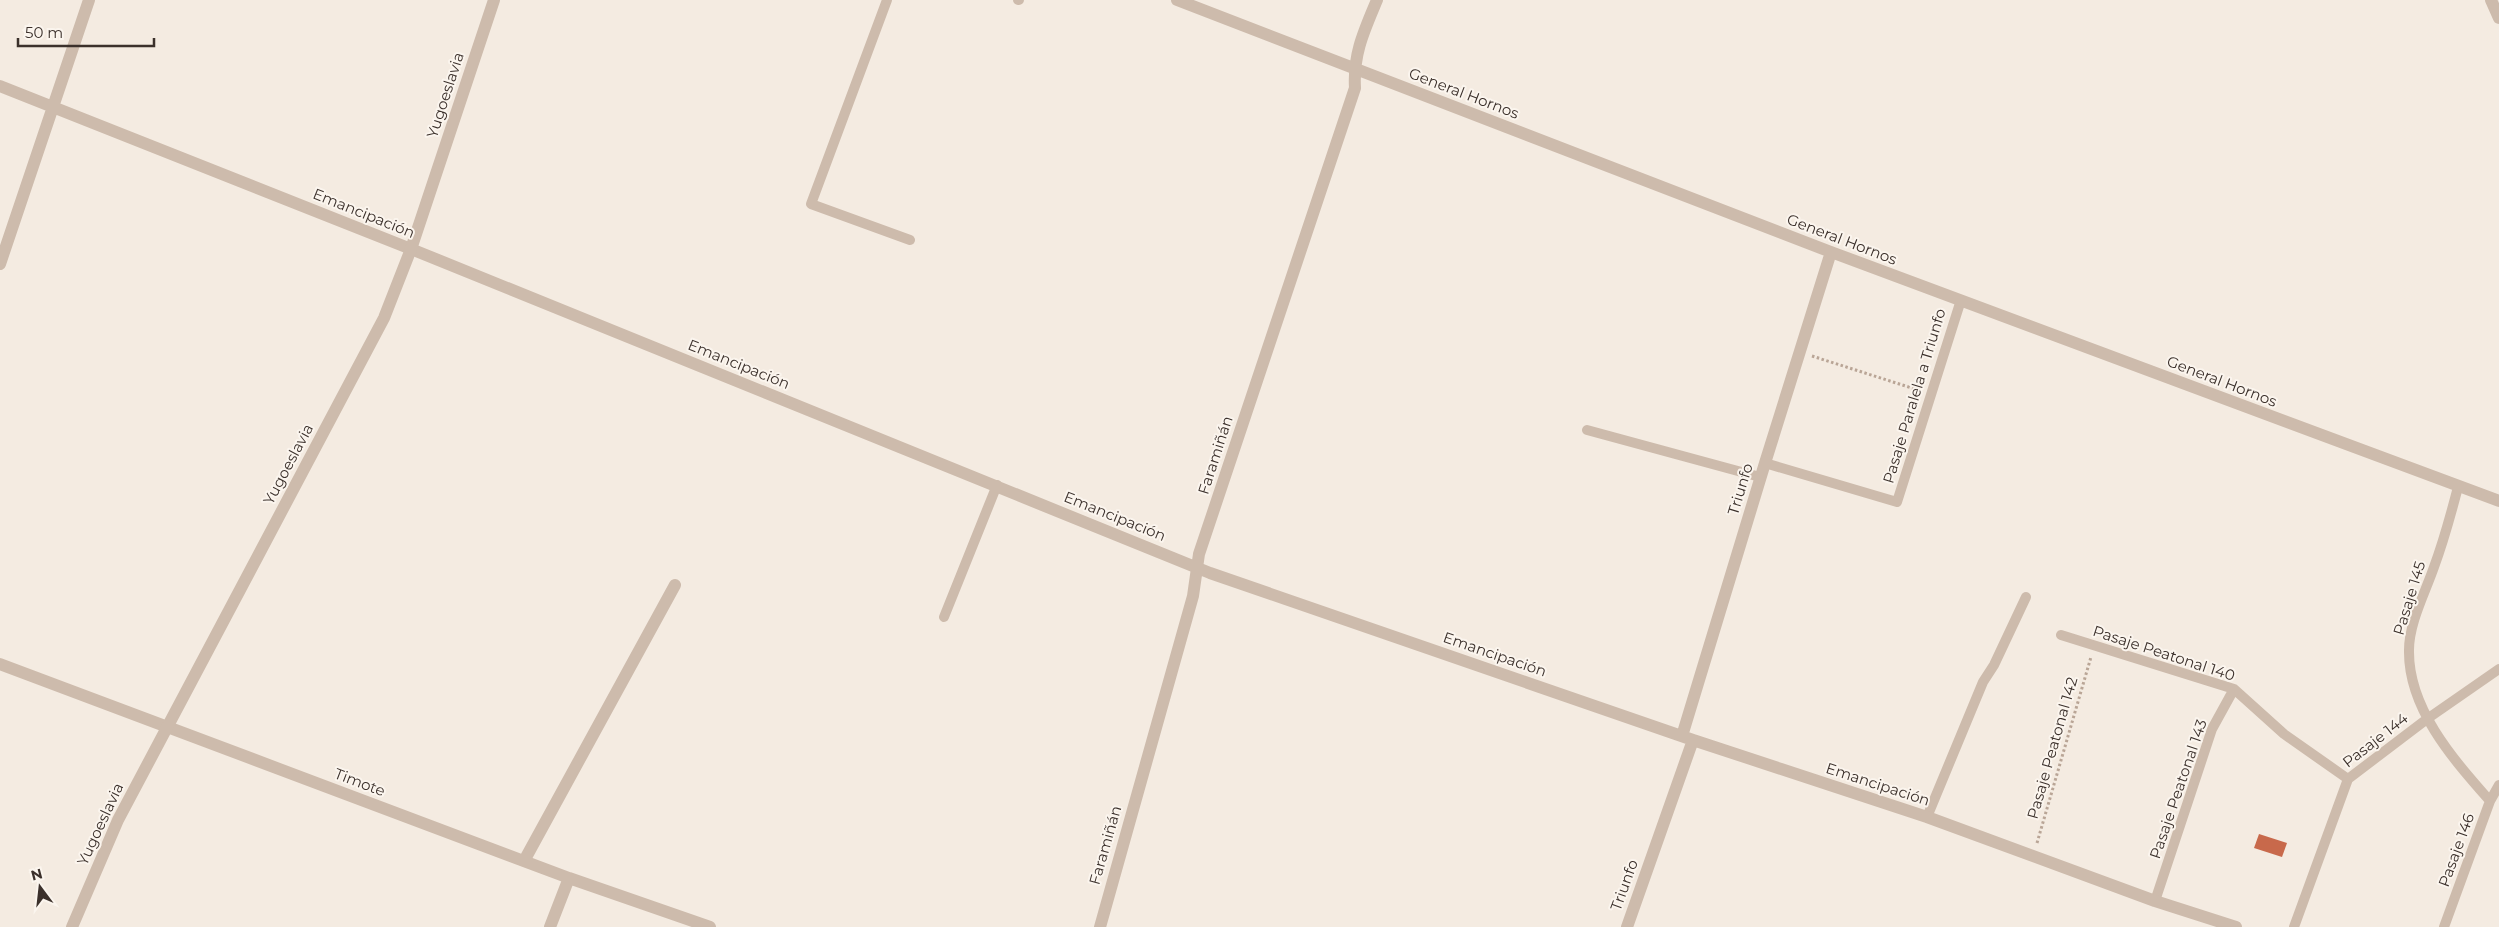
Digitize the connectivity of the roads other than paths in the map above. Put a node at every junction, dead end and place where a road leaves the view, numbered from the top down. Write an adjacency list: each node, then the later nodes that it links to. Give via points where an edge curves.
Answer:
1 (88, 0): 10 (street)
2 (494, 0): 12 (street, Yugoeslavia)
3 (887, 0): 11 (lane, via 811,204)
4 (1177, 0): 8 (street, General Hornos)
5 (1377, 0): 8 (street, Faramiñán, via 1357,51)
6 (2490, 0): 7 (street)
7 (2499, 18)
8 (1354, 68): 13 (street, General Hornos); 22 (street, Faramiñán, via 1355,88 1199,554)
9 (0, 86): 10 (street, Emancipación)
10 (51, 107): 12 (street, Emancipación); 14 (street)
11 (910, 240)
12 (411, 249): 19 (street, Emancipación); 31 (street, Yugoeslavia, via 384,318)
13 (1831, 252): 15 (street, General Hornos); 17 (street, Triunfo)
14 (0, 264)
15 (1960, 300): 17 (lane, Pasaje Paralela a Triunfo, via 1897,502); 20 (street, General Hornos)
16 (1587, 430): 18 (lane)
17 (1765, 463): 18 (street, Triunfo)
18 (1760, 477): 32 (street, Triunfo)
19 (997, 485): 22 (street, Emancipación); 25 (lane)
20 (2458, 487): 21 (street, General Hornos); 30 (lane, Pasaje 145, via 2447,531 2416,616 2409,650 2414,681)
21 (2499, 502)
22 (1198, 567): 32 (street, Emancipación); 44 (street, Faramiñán, via 1193,596)
23 (675, 585): 37 (street)
24 (2026, 597): 36 (lane, via 1983,682)
25 (944, 617)
26 (2061, 635): 29 (lane, Pasaje Peatonal 140)
27 (0, 664): 31 (street, Timote)
28 (2499, 669): 30 (lane, Pasaje 144)
29 (2234, 689): 33 (lane, Pasaje Peatonal 140, via 2284,734); 39 (lane, Pasaje Peatonal 143, via 2212,729)
30 (2427, 719): 33 (lane, Pasaje 144); 35 (lane, Pasaje 145)
31 (166, 727): 37 (street, Timote); 41 (street, Yugoeslavia, via 118,820)
32 (1688, 738): 36 (street, Emancipación); 45 (street, Triunfo)
33 (2348, 779): 46 (lane, Pasaje 144)
34 (2499, 785): 35 (lane, Pasaje 146)
35 (2490, 801): 47 (lane, Pasaje 146)
36 (1926, 817): 39 (street, Emancipación)
37 (524, 861): 38 (street, Timote)
38 (569, 878): 42 (street); 43 (street, Timote)
39 (2155, 901): 40 (street, Emancipación)
40 (2228, 926)
41 (72, 927)
42 (550, 927)
43 (710, 927)
44 (1100, 927)
45 (1627, 927)
46 (2294, 927)
47 (2444, 927)

